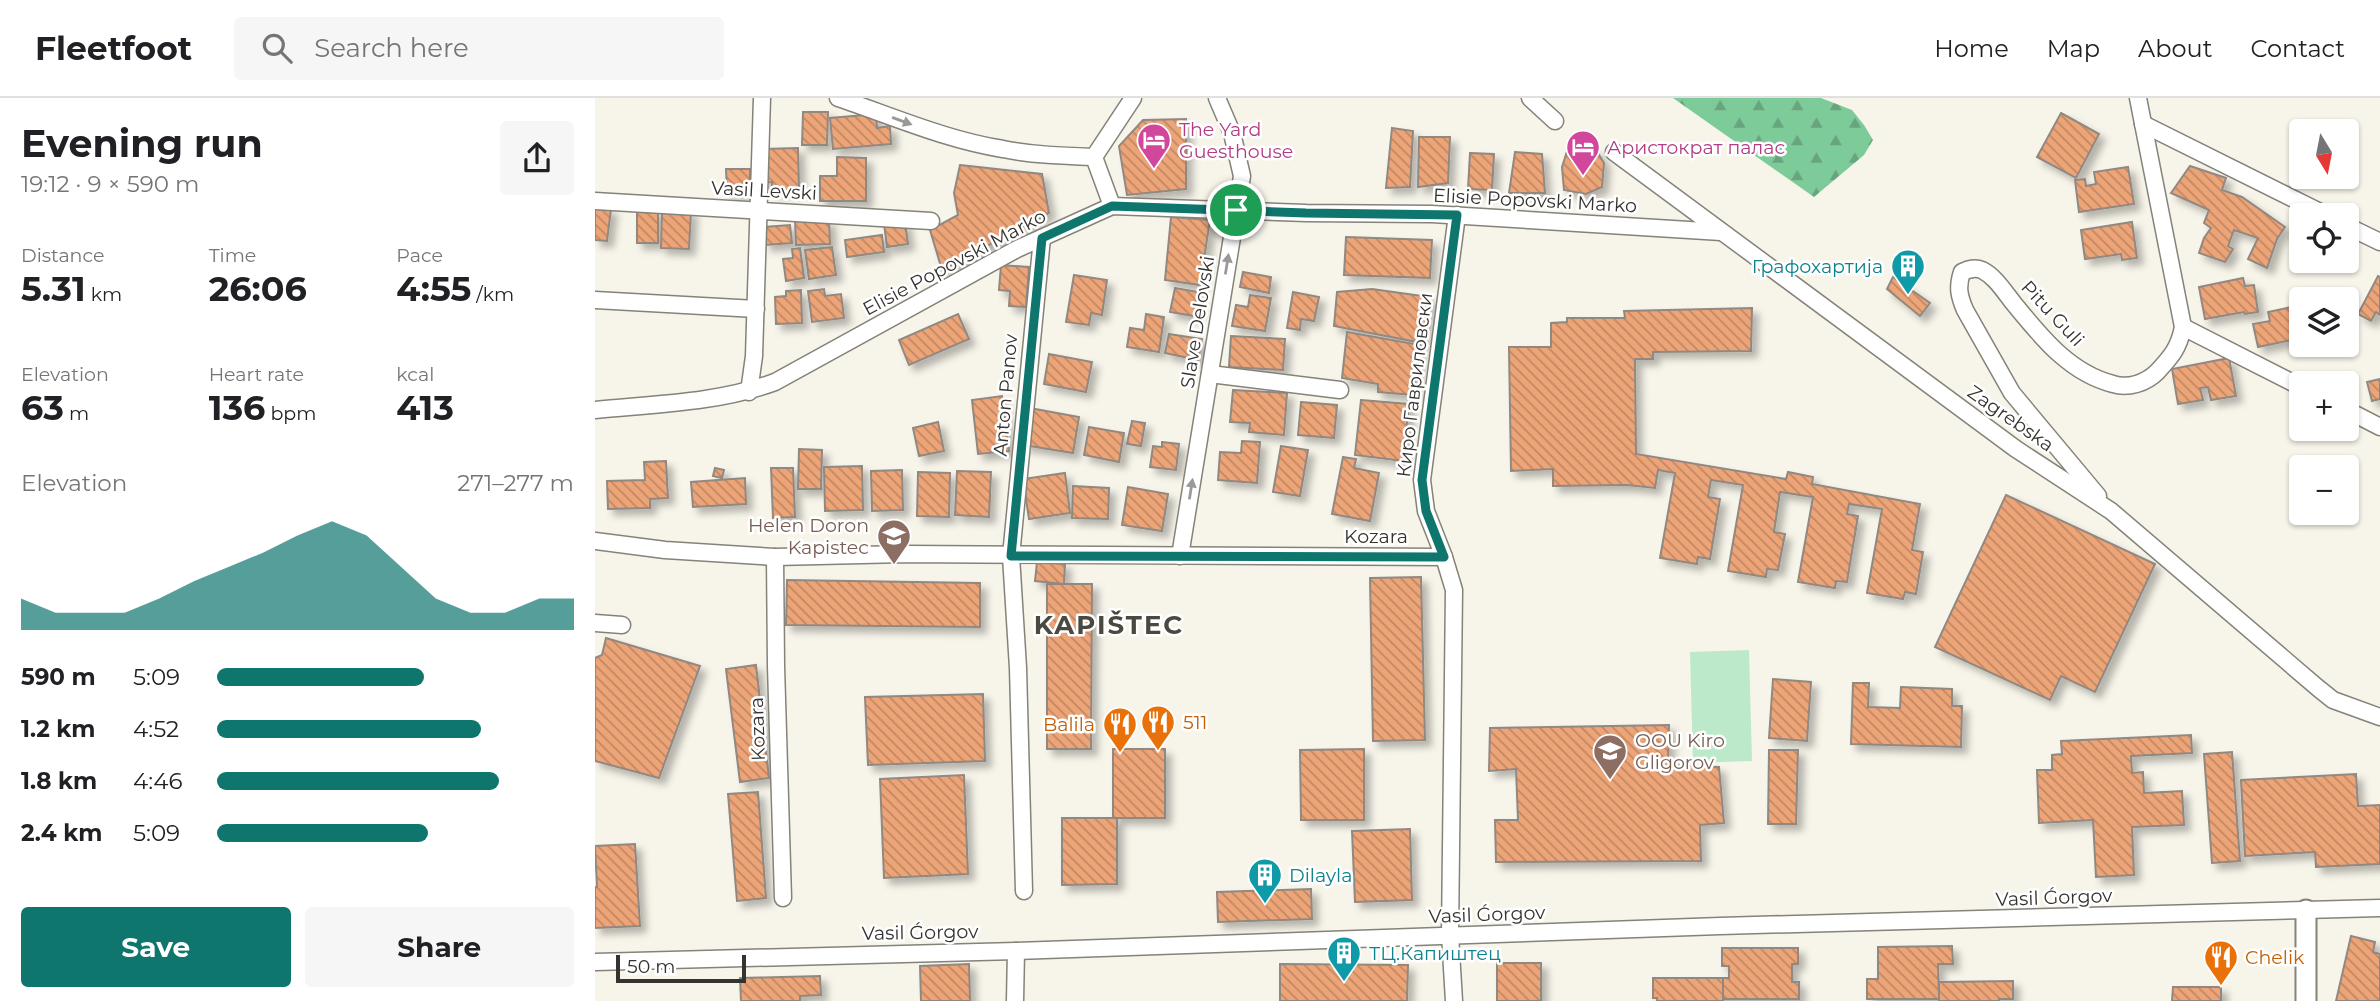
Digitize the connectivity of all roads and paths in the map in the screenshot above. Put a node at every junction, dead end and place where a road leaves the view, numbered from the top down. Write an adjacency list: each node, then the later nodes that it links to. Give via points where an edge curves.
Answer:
1 (762, 98): 14 (street)
2 (838, 98): 10 (street, one-way to 10, via 937,133 1001,149)
3 (1133, 98): 10 (street)
4 (1217, 98): 15 (street, Slave Delovski, via 1233,133 1242,176)
5 (1530, 98): 7 (street)
6 (2138, 98): 8 (street)
7 (1555, 121)
8 (2143, 124): 12 (street); 24 (street)
9 (1614, 152): 18 (street, Zagrebska)
10 (1094, 157): 13 (street)
11 (595, 201): 14 (street, Vasil Levski)
12 (2302, 203)
13 (1112, 206): 15 (street, Elisie Popovski Marko); 20 (street, Elisie Popovski Marko)
14 (758, 210): 17 (street, Vasil Levski); 23 (street)
15 (1236, 210): 16 (street, Elisie Popovski Marko); 25 (street, Slave Delovski, one-way to 15)
16 (1457, 215): 18 (street, Elisie Popovski Marko); 36 (street, Киро Гавриловски, via 1422,480 1426,511)
17 (931, 221)
18 (1721, 232): 32 (street, Zagrebska, via 2016,449)
19 (2359, 232): 21 (street)
20 (1042, 238): 28 (street, Elisie Popovski Marko); 34 (street, Anton Panov)
21 (2380, 242)
22 (595, 300): 23 (street)
23 (756, 309): 28 (street)
24 (2183, 327): 26 (street); 32 (street, Pitu Guli, via 2179,346 2151,377 2136,385 2118,386 2079,370 2050,346 1988,275 1976,268 1962,272 1958,284 1962,303 2012,393)
25 (1210, 374): 27 (street); 35 (street, Slave Delovski, one-way to 25)
26 (2289, 381)
27 (1340, 390)
28 (749, 392): 29 (street, Elisie Popovski Marko)
29 (595, 410)
30 (2359, 416): 31 (street)
31 (2380, 427)
32 (2111, 511): 40 (street, Zagrebska, via 2318,688 2333,699)
33 (595, 541): 37 (street, Kozara)
34 (1011, 556): 35 (street, Kozara); 37 (street, Kozara); 41 (street)
35 (1180, 556): 36 (street, Kozara)
36 (1444, 557): 45 (street, via 1454,590)
37 (775, 558): 42 (street, Kozara)
38 (595, 623): 39 (street)
39 (622, 625)
40 (2380, 717)
41 (1024, 891)
42 (783, 898)
43 (2380, 908): 44 (street, Vasil Ǵorgov)
44 (2307, 910): 45 (street, Vasil Ǵorgov); 50 (street)
45 (1450, 935): 46 (street, Vasil Ǵorgov); 49 (street)
46 (1016, 951): 47 (street, Vasil Ǵorgov); 48 (street)
47 (595, 962)
48 (1015, 1001)
49 (1454, 1001)
50 (2306, 1001)

